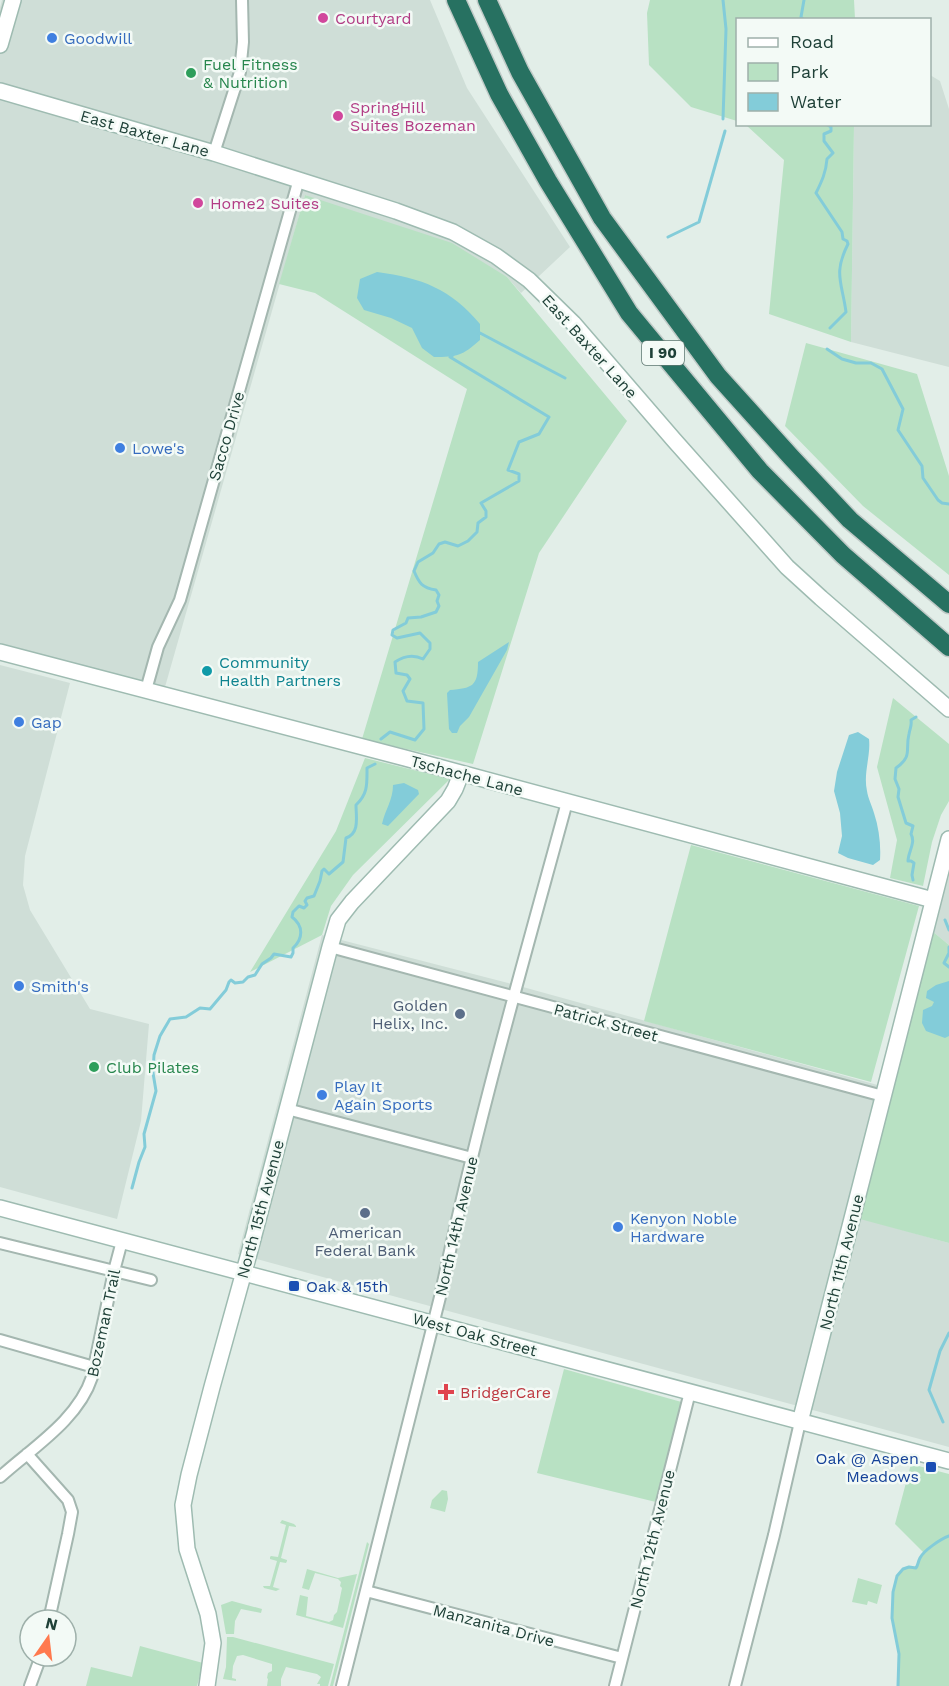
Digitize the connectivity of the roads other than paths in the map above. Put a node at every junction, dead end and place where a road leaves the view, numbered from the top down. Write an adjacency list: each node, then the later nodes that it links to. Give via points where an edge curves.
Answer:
1 (13, 0): 5 (street)
2 (242, 0): 7 (street, via 240,72)
3 (456, 0): 10 (highway, I 90, via 499,94 628,313 760,471 843,555)
4 (487, 0): 9 (highway, I 90, via 520,72 602,218 718,376 850,520)
5 (0, 45)
6 (0, 91): 7 (street, East Baxter Lane)
7 (214, 153): 8 (street, East Baxter Lane)
8 (299, 179): 12 (street, Sacco Drive, via 180,600 158,647); 13 (street, East Baxter Lane, via 453,232 529,280 573,323 787,567)
9 (949, 604)
10 (949, 647)
11 (0, 652): 12 (street, Tschache Lane)
12 (146, 690): 14 (street, Tschache Lane)
13 (949, 709)
14 (461, 774): 15 (street, Tschache Lane); 18 (street, North 15th Avenue, via 448,801 338,920)
15 (567, 802): 17 (street, Tschache Lane); 19 (street, North 14th Avenue)
16 (949, 839): 17 (street, North 11th Avenue)
17 (933, 900): 20 (street, North 11th Avenue)
18 (330, 947): 19 (street, Patrick Street); 21 (street, North 15th Avenue)
19 (514, 997): 20 (street, Patrick Street); 22 (street, North 14th Avenue)
20 (883, 1096): 33 (street, North 11th Avenue)
21 (287, 1109): 22 (street); 27 (street, North 15th Avenue)
22 (472, 1158): 29 (street, North 14th Avenue)
23 (0, 1208): 24 (street, West Oak Street)
24 (122, 1241): 26 (street, Bozeman Trail); 27 (street, West Oak Street)
25 (0, 1243): 26 (street)
26 (114, 1270): 28 (street); 31 (street, Bozeman Trail)
27 (243, 1272): 29 (street, West Oak Street); 42 (street, North 15th Avenue, via 183,1505 187,1549 210,1627 212,1651)
28 (151, 1280)
29 (434, 1323): 32 (street, West Oak Street); 37 (street, North 14th Avenue)
30 (2, 1343): 31 (street)
31 (94, 1367): 34 (street, Bozeman Trail, via 88,1389 72,1413)
32 (690, 1392): 33 (street, West Oak Street); 39 (street, North 12th Avenue)
33 (800, 1422): 35 (street, West Oak Street); 45 (street, North 11th Avenue)
34 (27, 1454): 36 (street, Bozeman Trail); 38 (street, via 68,1500 72,1512)
35 (949, 1461)
36 (0, 1477)
37 (366, 1591): 39 (street, Manzanita Drive); 43 (street, North 14th Avenue)
38 (52, 1608)
39 (622, 1658): 44 (street, North 12th Avenue)
40 (37, 1668): 41 (street)
41 (31, 1683)
42 (207, 1686)
43 (342, 1686)
44 (615, 1686)
45 (735, 1686)

